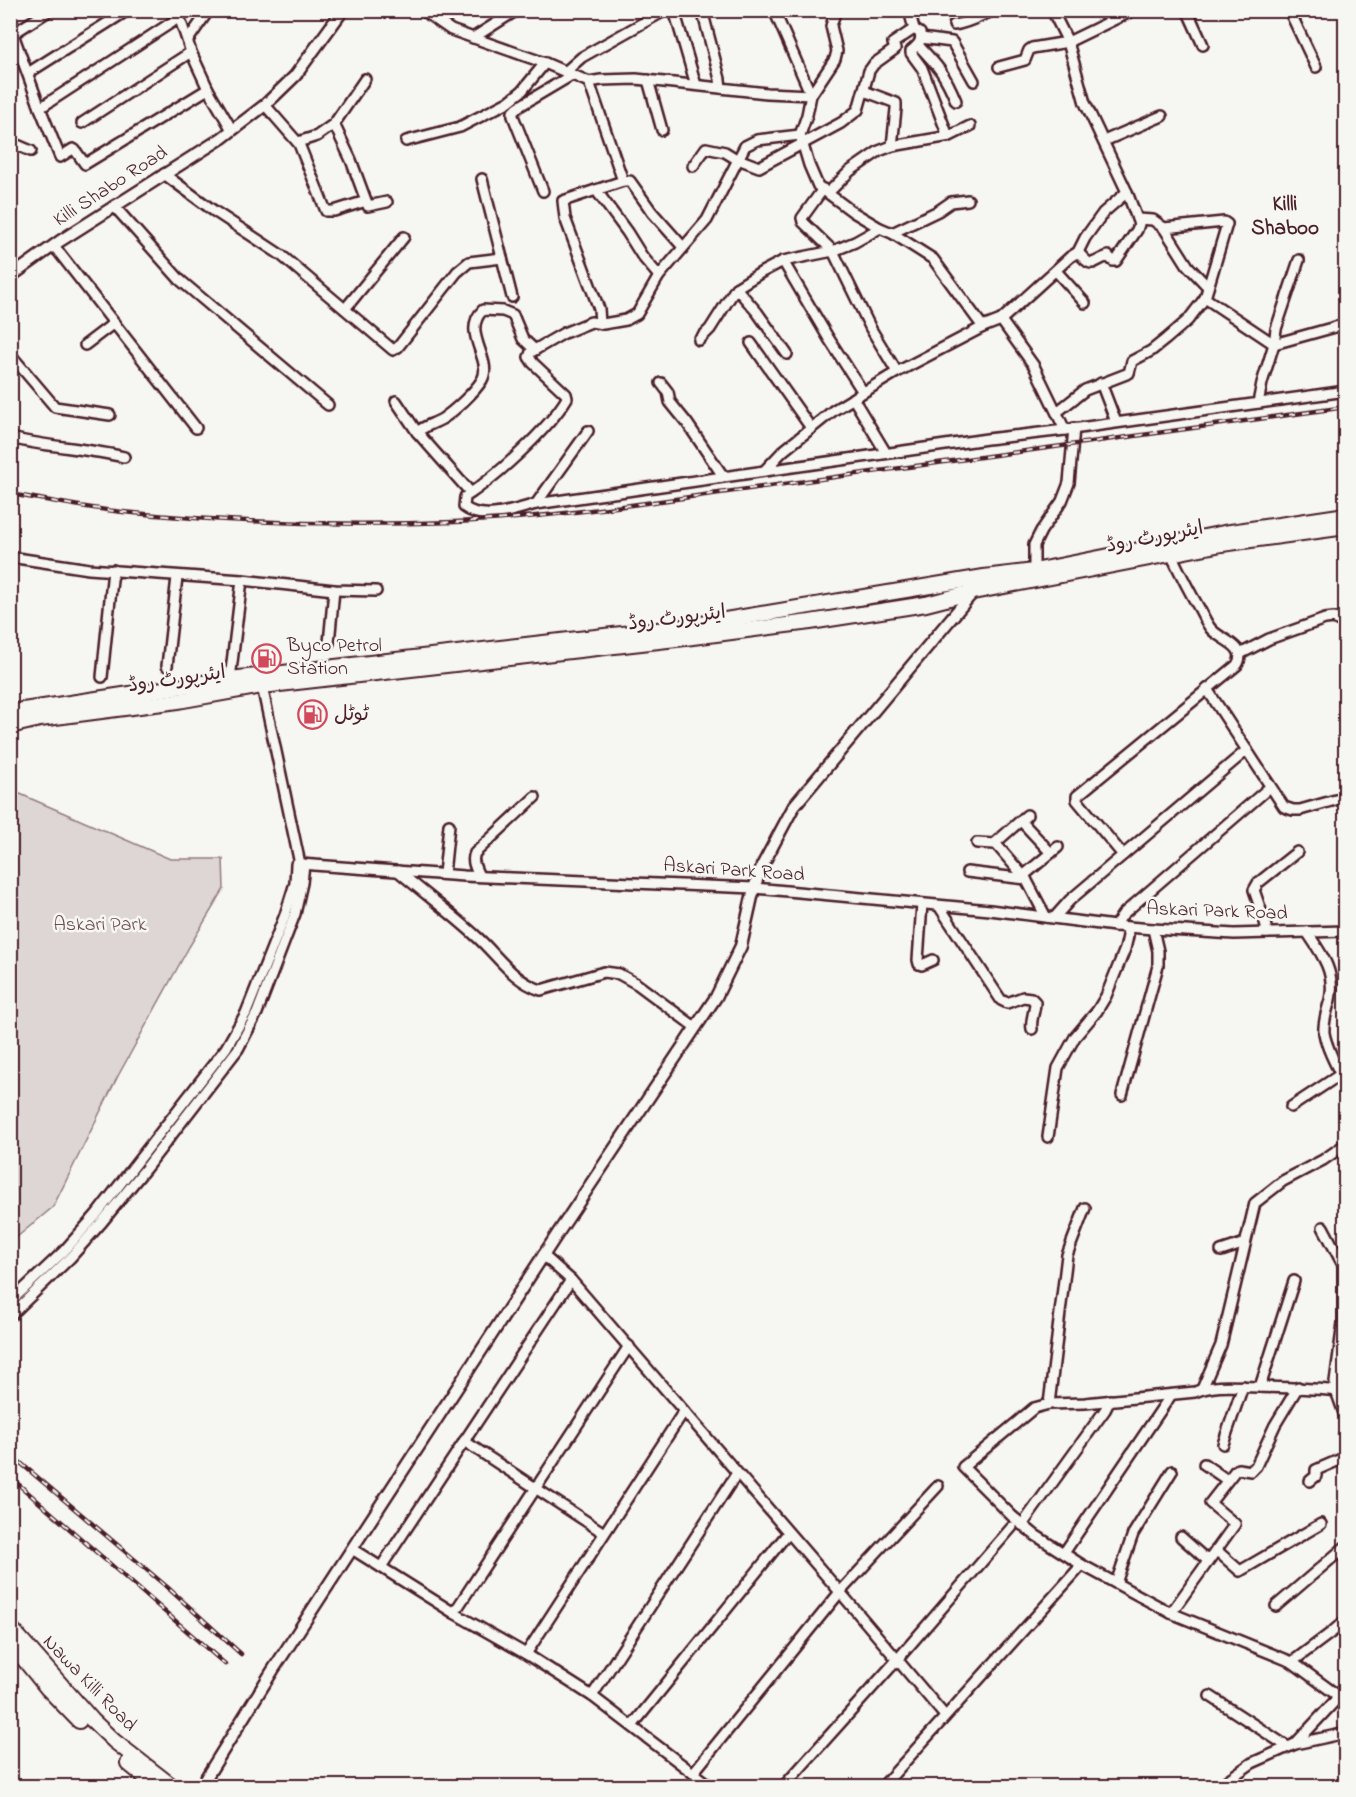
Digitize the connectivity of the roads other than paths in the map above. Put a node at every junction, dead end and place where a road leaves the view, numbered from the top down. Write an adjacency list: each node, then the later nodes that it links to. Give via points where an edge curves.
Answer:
1 (51, 10): 22 (street)
2 (128, 10): 33 (street)
3 (209, 10): 25 (street)
4 (343, 10): 45 (street, Killi Shabo Road, via 295,76)
5 (422, 10): 24 (street, via 451,30)
6 (666, 10): 34 (street, via 582,57)
7 (674, 10): 39 (street)
8 (702, 10): 40 (street)
9 (774, 10): 43 (street)
10 (836, 10): 43 (street, via 831,26 835,59)
11 (909, 10): 23 (street)
12 (993, 10): 21 (street, via 973,21)
13 (1034, 10): 14 (street)
14 (1047, 10)
15 (1052, 10): 27 (street)
16 (1134, 10): 27 (street)
17 (1187, 10): 28 (street)
18 (1289, 10): 32 (street)
19 (515, 11): 24 (street)
20 (179, 14): 25 (street); 46 (street)
21 (954, 25)
22 (12, 29): 33 (street)
23 (914, 29): 26 (street, via 920,33); 42 (street, via 893,43 895,48 874,64)
24 (473, 38): 30 (street)
25 (188, 40): 29 (street)
26 (920, 41): 37 (street, via 952,42); 44 (street, via 947,79); 53 (street, via 911,53 923,72)
27 (1068, 42): 31 (street, via 1032,48 1025,60); 56 (street, via 1085,103)
28 (1203, 45)
29 (191, 52): 41 (street); 48 (street)
30 (545, 63): 34 (street); 55 (street, via 508,102 460,127)
31 (999, 67)
32 (1316, 67)
33 (28, 73): 46 (street)
34 (568, 73): 38 (street); 67 (street, via 513,112)
35 (365, 79): 49 (street)
36 (648, 80): 38 (street); 39 (street); 52 (street)
37 (974, 81)
38 (589, 82): 65 (street)
39 (696, 85): 40 (street)
40 (721, 88): 43 (street)
41 (208, 89): 46 (street, via 85,164 73,149 60,157); 51 (street)
42 (864, 92): 54 (street, via 858,110 840,123); 59 (street, via 896,103)
43 (811, 95): 54 (street)
44 (956, 101)
45 (266, 105): 51 (street, Killi Shabo Road); 58 (street)
46 (40, 108)
47 (1162, 116): 56 (street)
48 (82, 123)
49 (334, 124): 58 (street, via 317,136); 71 (street)
50 (970, 126): 53 (street)
51 (232, 130): 63 (street, Killi Shabo Road)
52 (662, 130)
53 (948, 136): 59 (street)
54 (802, 138): 61 (street, via 757,140 745,146); 61 (street, via 759,167); 68 (street, via 818,186)
55 (406, 141)
56 (1104, 141): 69 (street)
57 (10, 142): 60 (street)
58 (298, 142): 71 (street, via 326,211)
59 (892, 146): 68 (street, via 879,151)
60 (31, 150)
61 (738, 159): 62 (street, via 706,148); 80 (street, via 707,219)
62 (693, 166)
63 (164, 174): 73 (street, Killi Shabo Road); 94 (street, via 281,255)
64 (482, 179): 83 (street)
65 (623, 181): 66 (street); 80 (street, via 630,181)
66 (596, 190): 87 (street); 97 (street, via 563,201 562,205 599,309)
67 (543, 191)
68 (825, 191): 75 (street); 81 (street, via 802,218)
69 (1127, 192): 74 (street); 82 (street, via 1103,213)
70 (968, 200): 77 (street, via 951,202)
71 (366, 201): 72 (street, via 368,206)
72 (387, 202)
73 (114, 206): 79 (street, Killi Shabo Road); 115 (street, via 180,280)
74 (1137, 219): 76 (street, via 1153,220); 82 (street, via 1137,230 1116,261 1108,256 1090,264)
75 (880, 228): 77 (street); 81 (street)
76 (1164, 228): 89 (street, via 1188,266); 89 (street, via 1227,224)
77 (892, 233): 99 (street, via 933,260)
78 (404, 237): 94 (street)
79 (54, 246): 88 (street, Killi Shabo Road); 96 (street)
80 (684, 247): 87 (street)
81 (833, 251): 85 (street); 107 (street)
82 (1078, 252): 86 (street)
83 (502, 258): 91 (street); 94 (street, via 469,262 457,272 393,350)
84 (1299, 260): 102 (street)
85 (783, 261): 90 (street); 111 (street)
86 (1056, 271): 93 (street); 95 (street)
87 (659, 276): 97 (street, via 637,314 626,320)
88 (10, 277)
89 (1208, 287): 92 (street)
90 (736, 288): 100 (street); 106 (street)
91 (512, 297)
92 (1205, 298): 102 (street); 109 (street, via 1166,339 1132,361 1129,373)
93 (1085, 303)
94 (345, 309)
95 (1001, 320): 99 (street); 116 (street, via 1034,366)
96 (114, 323): 103 (street); 119 (street)
97 (600, 323): 104 (street, via 591,322 564,333)
98 (1346, 324): 102 (street)
99 (983, 327): 107 (street)
100 (699, 340)
101 (751, 343): 120 (street)
102 (1274, 344): 114 (street)
103 (85, 345)
104 (535, 350): 123 (street, via 523,339 513,315 483,310 474,328 483,365 482,380 457,408); 129 (street, via 529,357 567,398 533,440)
105 (10, 354): 117 (street, via 55,407)
106 (787, 354)
107 (897, 372): 111 (street)
108 (661, 383): 128 (street, via 670,402)
109 (1101, 383): 116 (street); 118 (street)
110 (1346, 391): 114 (street)
111 (863, 392): 112 (street)
112 (854, 398): 120 (street); 125 (street)
113 (396, 401): 123 (street)
114 (1258, 403): 118 (street)
115 (328, 405)
116 (1057, 412): 121 (street)
117 (110, 416)
118 (1116, 422): 121 (street)
119 (196, 428)
120 (812, 428): 127 (street)
121 (1070, 429): 125 (street); 136 (street, via 1069,483 1034,545)
122 (588, 431): 130 (street)
123 (417, 432): 129 (street)
124 (10, 438): 126 (street)
125 (886, 453): 127 (street)
126 (123, 457)
127 (764, 471): 128 (street)
128 (723, 476): 130 (street)
129 (471, 493): 130 (street, via 465,497 464,507 478,514 496,514)
130 (536, 504)
131 (1346, 515): 136 (main road, ایئرپورٹ روڈ, via 1224,533)
132 (1346, 526): 133 (main road, ایئرپورٹ روڈ)
133 (1171, 554): 142 (main road, ایئرپورٹ روڈ); 145 (street, via 1210,628)
134 (10, 557): 135 (street)
135 (113, 570): 137 (street); 147 (street)
136 (1034, 571): 138 (main road, ایئرپورٹ روڈ)
137 (177, 577): 139 (street); 146 (street)
138 (984, 577): 142 (street); 148 (main road, ایئرپورٹ روڈ, via 683,627)
139 (242, 580): 140 (street); 148 (street)
140 (334, 590): 141 (street); 144 (street)
141 (376, 591)
142 (974, 592): 149 (main road, ایئرپورٹ روڈ, via 916,606 685,638); 168 (street, via 794,806)
143 (1346, 625): 145 (street, via 1325,618)
144 (329, 643)
145 (1240, 654): 150 (street, via 1237,665)
146 (167, 666)
147 (102, 677)
148 (230, 679): 151 (main road, ایئرپورٹ روڈ)
149 (262, 686): 152 (main road, ایئرپورٹ روڈ, via 40,718); 162 (street)
150 (1207, 689): 153 (street); 161 (street, via 1077,796)
151 (10, 712)
152 (10, 726)
153 (1247, 750): 154 (street); 161 (street)
154 (1270, 787): 156 (street, via 1282,804 1293,810); 172 (street, via 1123,914)
155 (535, 796): 166 (street, via 475,853 474,865)
156 (1346, 797)
157 (449, 825): 165 (street)
158 (978, 843): 159 (street)
159 (995, 843): 167 (street); 167 (street, via 1024,818 1055,850)
160 (1297, 852): 177 (street, via 1257,883 1254,890)
161 (1123, 855): 171 (street)
162 (300, 864): 163 (street, Askari Park Road); 196 (street, via 285,915 246,1013 226,1048 96,1215); 197 (street, via 302,883 295,914 257,1013 238,1049 102,1222)
163 (398, 871): 165 (street, Askari Park Road); 179 (street, via 531,987 541,990 604,972 619,974)
164 (967, 872): 167 (street)
165 (444, 874): 166 (street, Askari Park Road)
166 (479, 876): 168 (street, Askari Park Road)
167 (1024, 878): 171 (street)
168 (754, 888): 169 (street, Askari Park Road); 179 (street, via 741,946 716,997)
169 (922, 904): 170 (street, Askari Park Road); 178 (street, via 918,960 922,965)
170 (939, 906): 171 (street, Askari Park Road); 180 (street, via 1001,1000 1007,1003 1023,997 1035,1002)
171 (1050, 917): 172 (street, Askari Park Road)
172 (1115, 926): 173 (street, Askari Park Road)
173 (1128, 927): 174 (street, Askari Park Road); 185 (street, via 1125,950 1106,996 1075,1037 1058,1068)
174 (1153, 929): 177 (street, Askari Park Road); 183 (street, via 1158,966)
175 (1346, 931): 176 (street, Askari Park Road)
176 (1307, 932): 177 (street, Askari Park Road); 181 (street, via 1330,969 1332,987 1324,1031)
177 (1267, 933)
178 (933, 960)
179 (695, 1027): 192 (street)
180 (1032, 1029)
181 (1341, 1074): 182 (street); 184 (street)
182 (1346, 1085)
183 (1122, 1095)
184 (1291, 1107)
185 (1048, 1137)
186 (1346, 1144): 189 (street, via 1256,1203)
187 (1085, 1208): 206 (street, via 1067,1255)
188 (1323, 1227): 193 (street)
189 (1245, 1243): 190 (street); 202 (street, via 1221,1346)
190 (1221, 1251)
191 (1346, 1252): 193 (street)
192 (543, 1255): 194 (street); 227 (street)
193 (1343, 1265): 203 (street, via 1343,1323)
194 (572, 1280): 198 (street); 210 (street)
195 (1294, 1281): 200 (street)
196 (10, 1302)
197 (10, 1316)
198 (629, 1346): 207 (street); 220 (street)
199 (1243, 1386): 200 (street); 202 (street); 212 (street)
200 (1260, 1387): 201 (street)
201 (1298, 1387): 203 (street); 217 (street, via 1256,1466 1251,1471 1238,1469)
202 (1203, 1389): 204 (street)
203 (1336, 1391): 208 (street)
204 (1171, 1395): 205 (street); 229 (street)
205 (1110, 1400): 206 (street); 222 (street)
206 (1049, 1404): 222 (street, via 1034,1408 963,1467)
207 (684, 1411): 216 (street); 223 (street)
208 (1346, 1419)
209 (1346, 1425): 211 (street)
210 (464, 1441): 220 (street); 232 (street)
211 (1346, 1443)
212 (1223, 1444)
213 (1346, 1457): 218 (street, via 1316,1470 1316,1476)
214 (1204, 1464): 217 (street)
215 (1172, 1471): 233 (street, via 1133,1534)
216 (736, 1473): 224 (street); 244 (street)
217 (1227, 1480): 228 (street, via 1210,1503 1235,1524)
218 (1310, 1480)
219 (938, 1486): 234 (street)
220 (536, 1488): 223 (street); 236 (street)
221 (1321, 1524): 228 (street, via 1240,1571)
222 (1017, 1526): 229 (street); 242 (street)
223 (604, 1533): 241 (street)
224 (788, 1533): 234 (street); 247 (street)
225 (1181, 1537): 230 (street)
226 (1346, 1546): 235 (street)
227 (352, 1549): 232 (street); 253 (street)
228 (1216, 1550): 230 (street)
229 (1064, 1553): 231 (street)
230 (1209, 1561): 237 (street)
231 (1082, 1565): 233 (street); 246 (street)
232 (381, 1567): 236 (street)
233 (1116, 1583): 237 (street)
234 (840, 1592): 242 (street); 250 (street)
235 (1276, 1606)
236 (454, 1613): 241 (street)
237 (1171, 1613): 243 (street)
238 (1346, 1620): 243 (street)
239 (10, 1627): 252 (main road, Nawa Killi Road, via 92,1720)
240 (10, 1642): 251 (main road, Nawa Killi Road, via 84,1725)
241 (526, 1653): 244 (street)
242 (897, 1660): 246 (street); 255 (street)
243 (1292, 1662): 249 (street, via 1337,1695)
244 (592, 1696): 247 (street)
245 (1210, 1696): 249 (street)
246 (945, 1716): 256 (street)
247 (632, 1726): 250 (street)
248 (1346, 1732): 249 (street)
249 (1292, 1746): 257 (street, via 1252,1763)
250 (693, 1773): 254 (street)
251 (156, 1786)
252 (172, 1786)
253 (201, 1786)
254 (710, 1786)
255 (784, 1786)
256 (883, 1786)
257 (1219, 1786)

